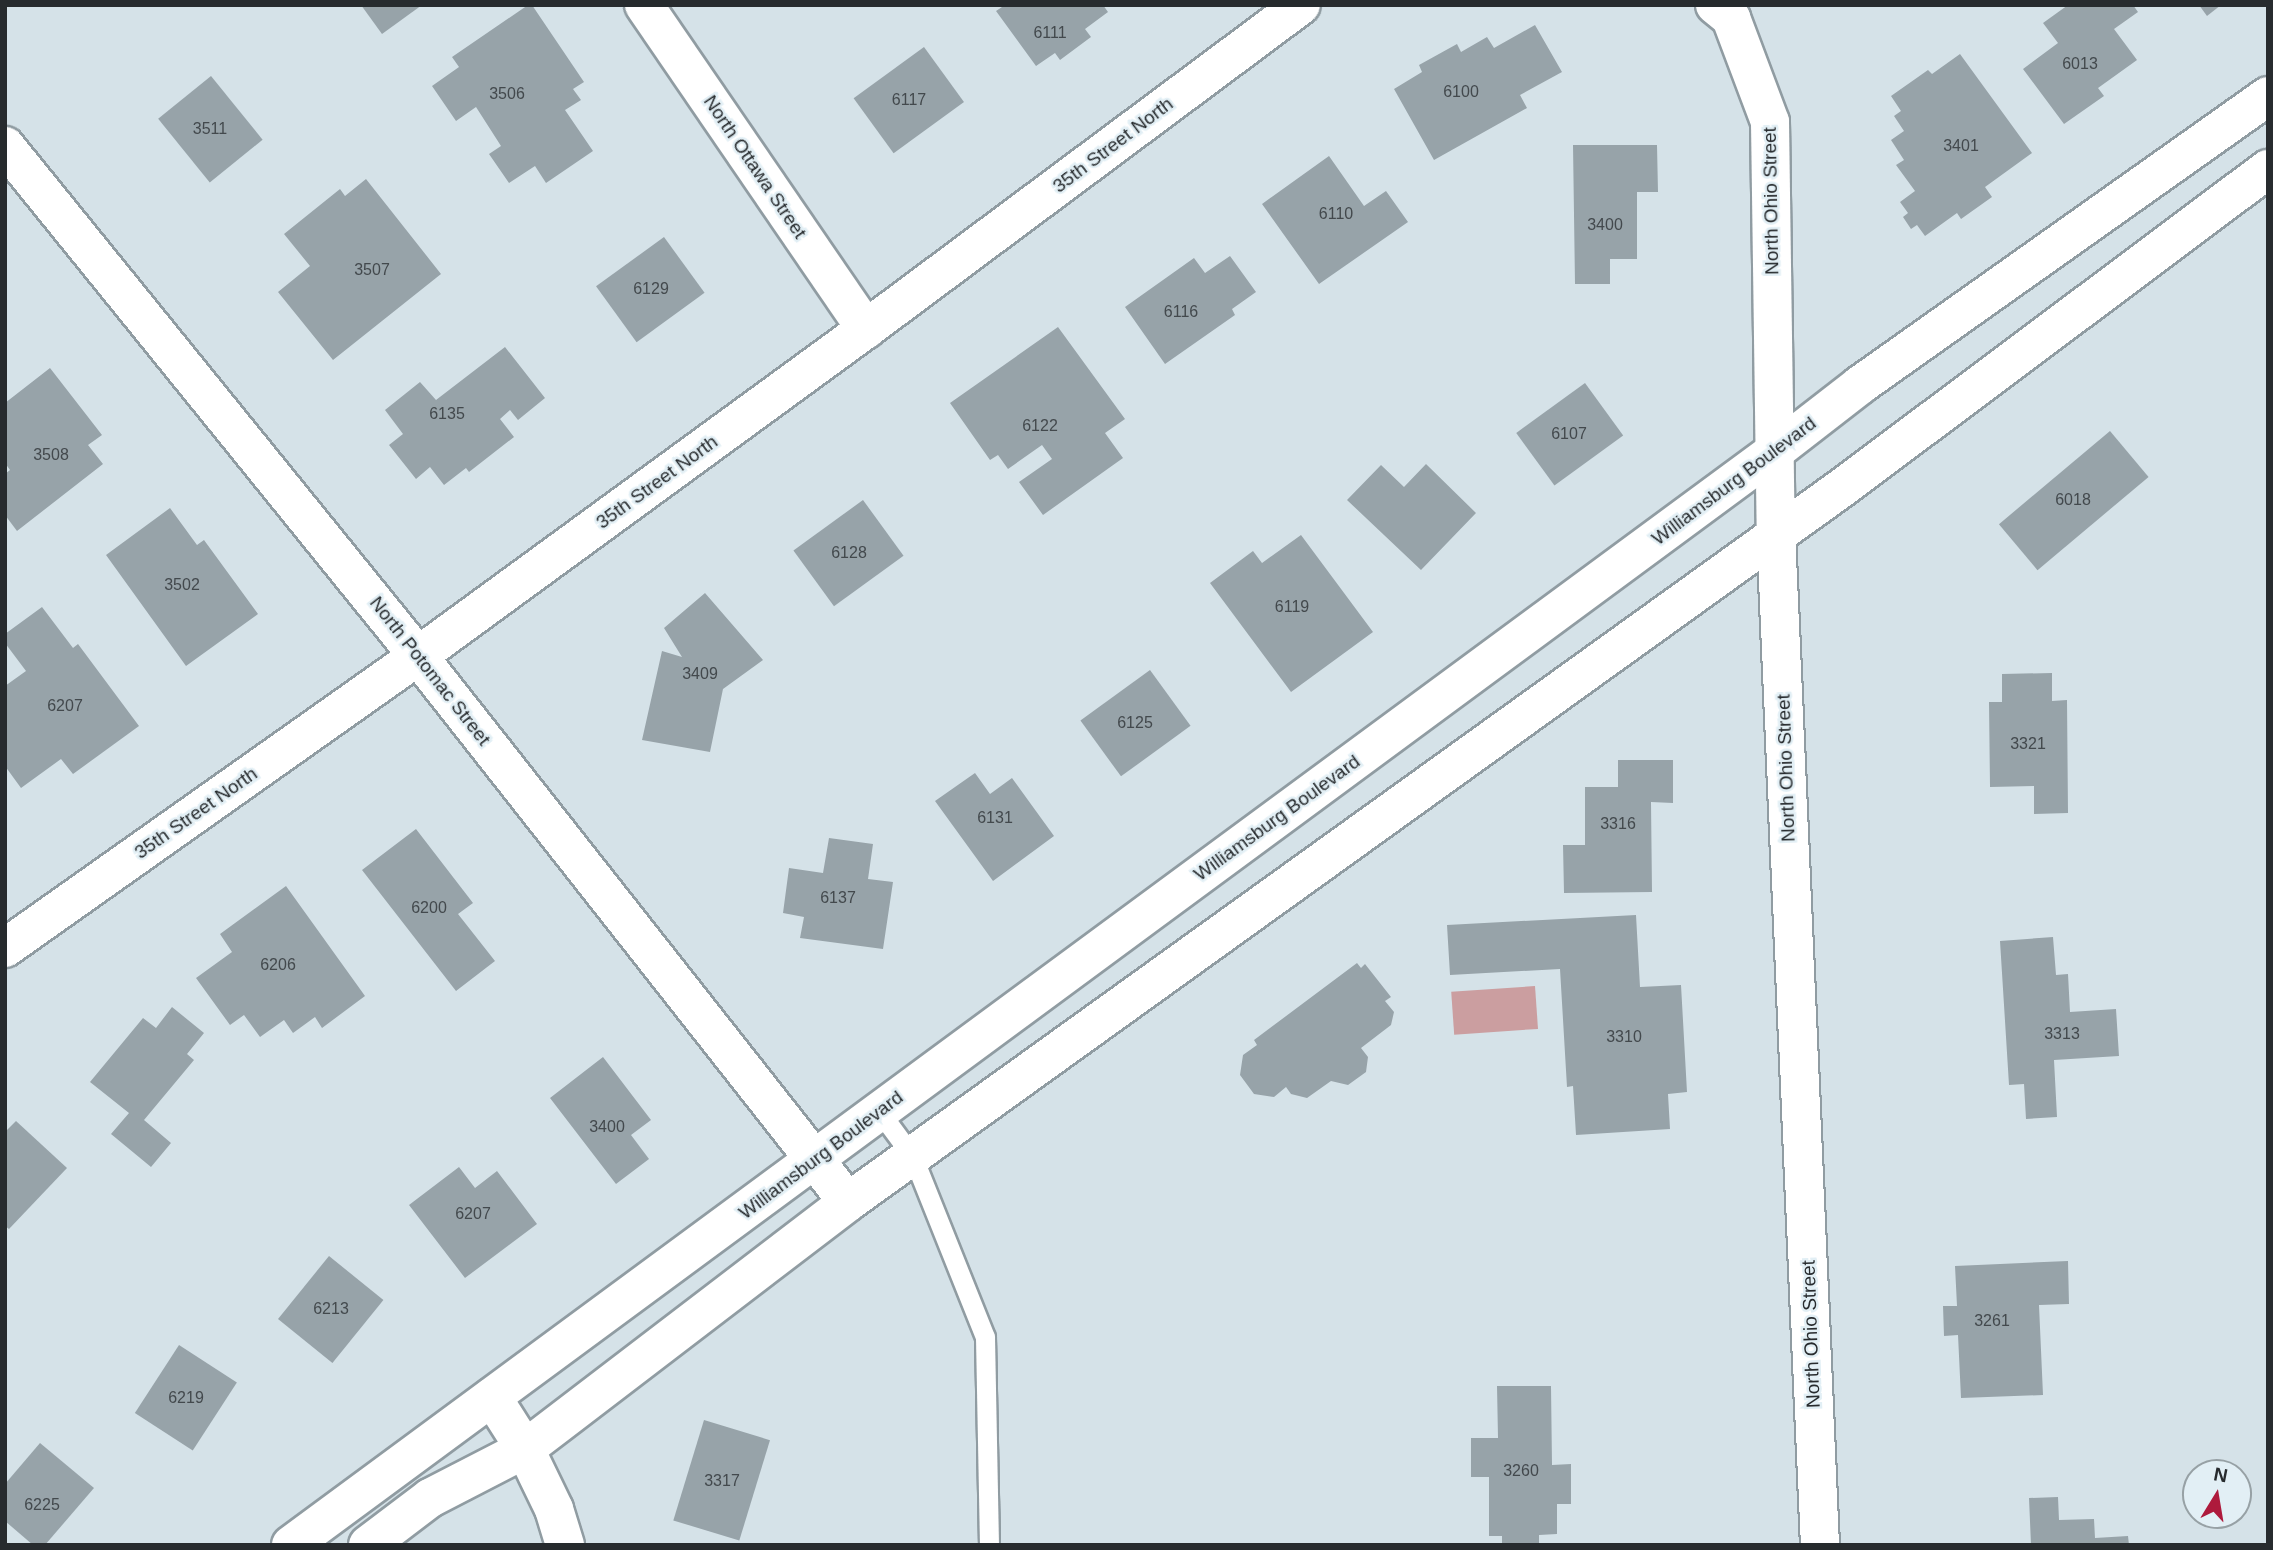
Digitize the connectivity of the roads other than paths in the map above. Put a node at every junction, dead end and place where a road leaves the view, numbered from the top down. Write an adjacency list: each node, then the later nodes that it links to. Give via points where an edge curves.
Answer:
1 (644, 5): 7 (street, North Ottawa Street)
2 (1300, 5): 7 (street, 35th Street North)
3 (1715, 5): 8 (street, North Ohio Street, via 1731,18 1770,122)
4 (2268, 96): 8 (street, Williamsburg Boulevard, via 1860,386)
5 (5, 146): 10 (street, North Potomac Street)
6 (2268, 169): 9 (street)
7 (866, 329): 10 (street, 35th Street North)
8 (1775, 452): 9 (street, North Ohio Street); 12 (street, Williamsburg Boulevard)
9 (1776, 534): 13 (street); 22 (street, North Ohio Street)
10 (418, 656): 11 (street, 35th Street North); 14 (street, North Potomac Street)
11 (5, 948)
12 (879, 1111): 13 (lane); 14 (street, Williamsburg Boulevard)
13 (913, 1157): 15 (street); 21 (lane, via 985,1337)
14 (813, 1161): 15 (street, North Potomac Street); 16 (street, Williamsburg Boulevard)
15 (848, 1202): 17 (street)
16 (492, 1397): 17 (street); 18 (street, Williamsburg Boulevard)
17 (525, 1448): 19 (street, via 430,1498); 20 (street, via 554,1509)
18 (291, 1545)
19 (368, 1545)
20 (565, 1545)
21 (989, 1545)
22 (1820, 1545)

